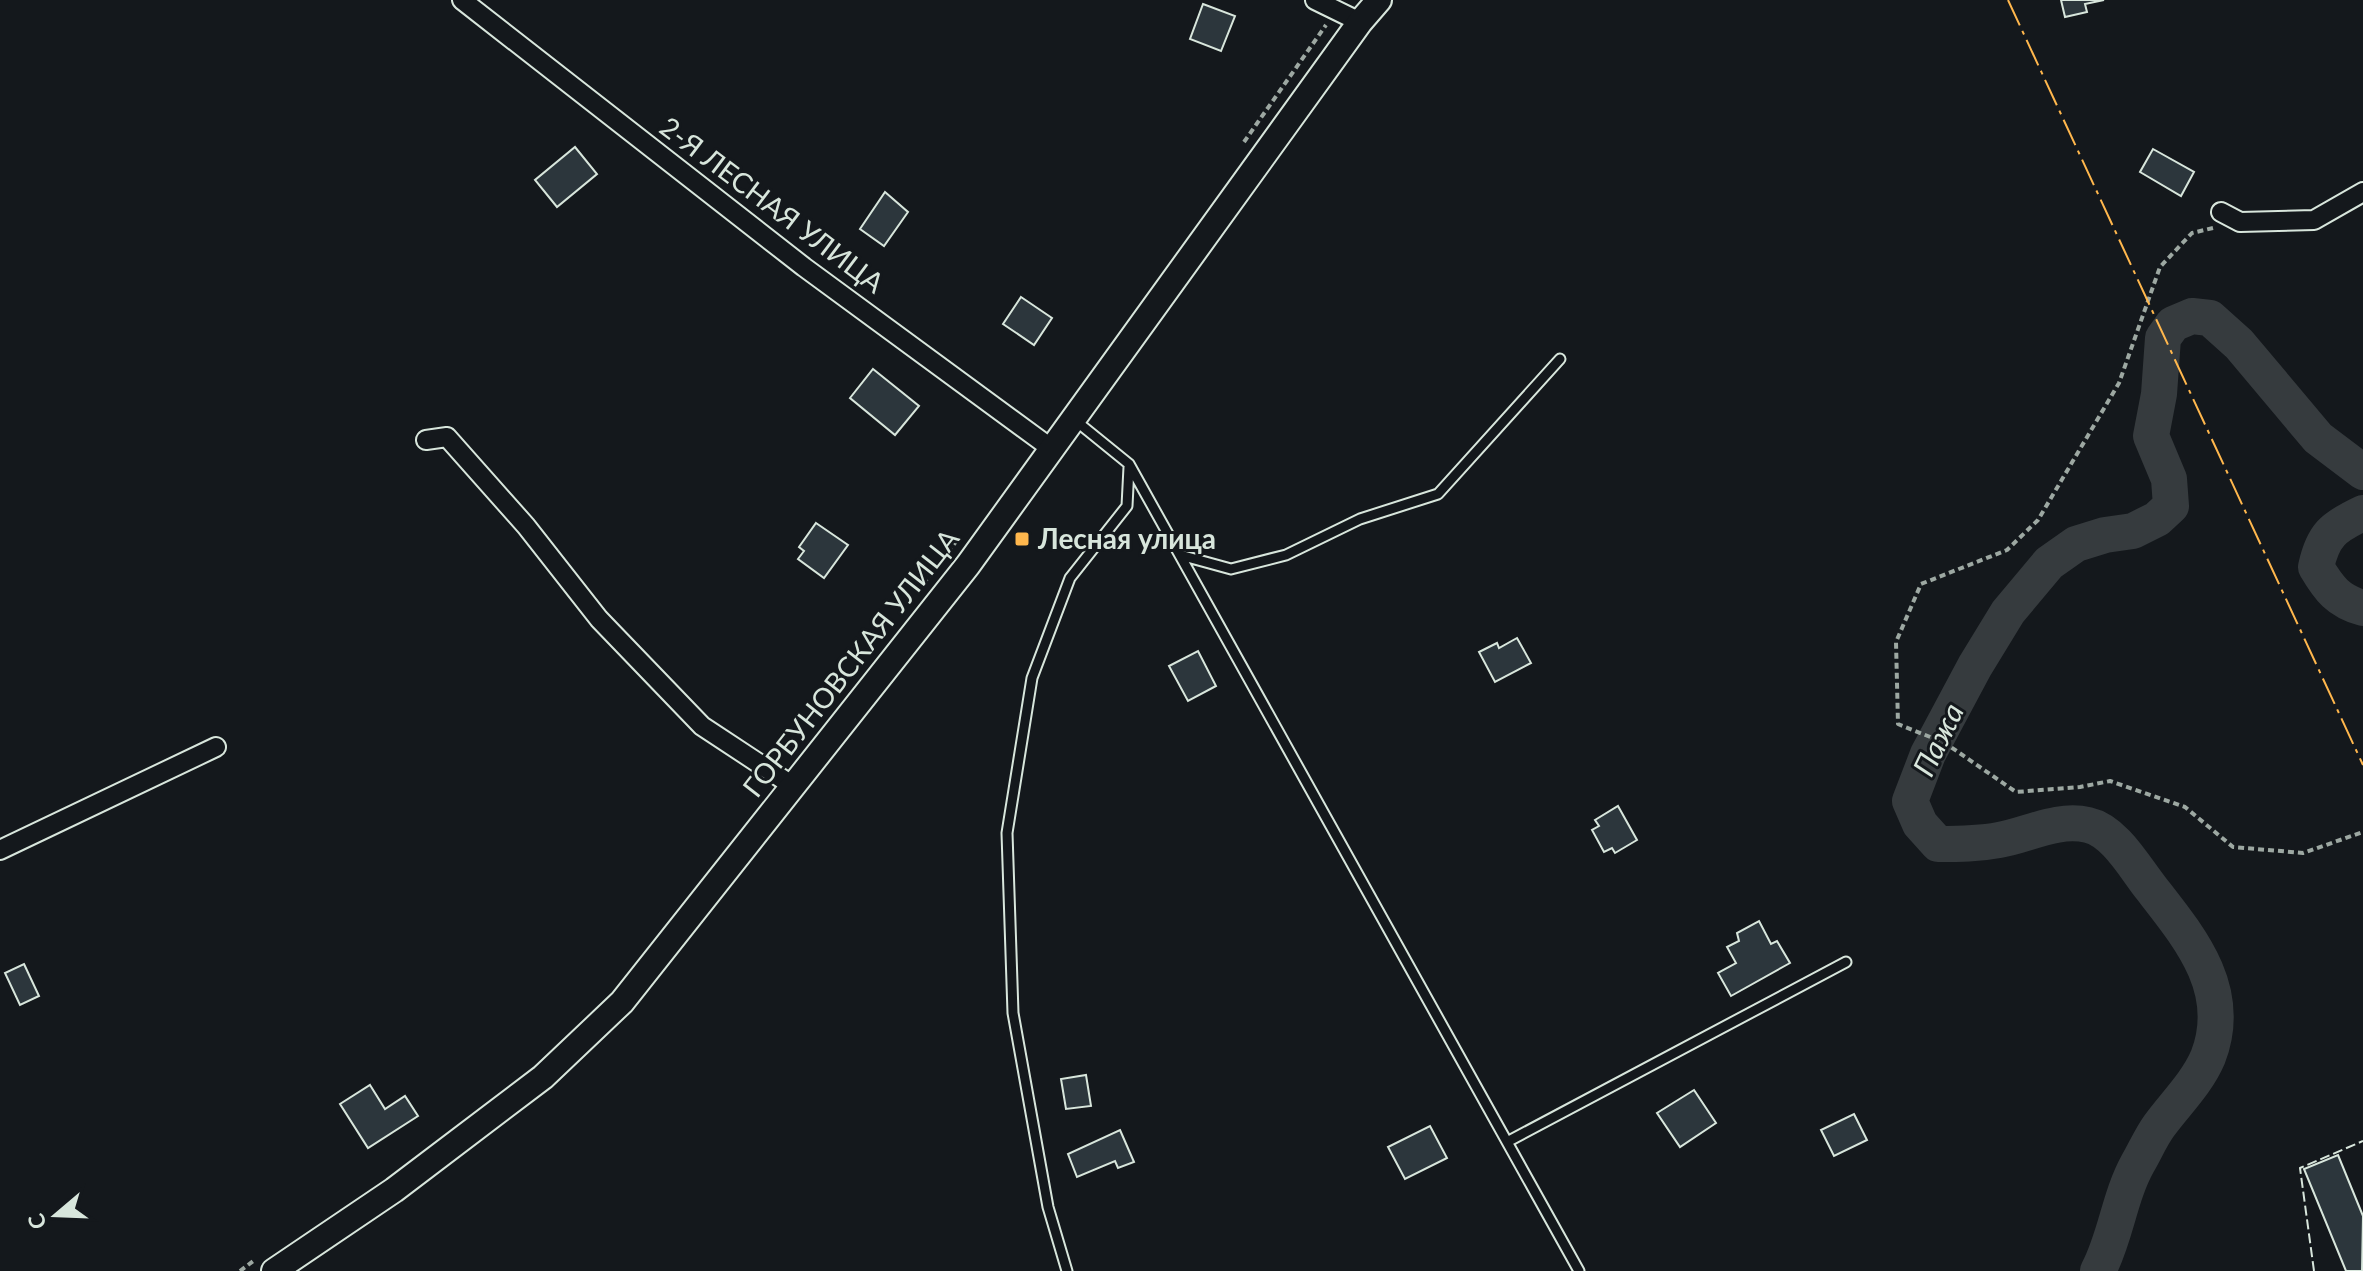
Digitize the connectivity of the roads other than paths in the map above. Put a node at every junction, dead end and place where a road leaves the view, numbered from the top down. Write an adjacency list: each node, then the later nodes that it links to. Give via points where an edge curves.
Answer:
1 (462, 0): 10 (street, 2-Я ЛЕСНАЯ УЛИЦА, via 804,267)
2 (1315, 0): 4 (street)
3 (1379, 0): 4 (main road, ГОРБУНОВСКАЯ УЛИЦА)
4 (1360, 22): 8 (main road, ГОРБУНОВСКАЯ УЛИЦА)
5 (2363, 192): 6 (street, via 2314,220 2240,222)
6 (2221, 212)
7 (1560, 359): 12 (lane, via 1438,494 1360,519 1286,555 1231,569)
8 (1074, 419): 10 (main road, ГОРБУНОВСКАЯ УЛИЦА); 11 (lane)
9 (426, 440): 14 (street, via 447,437 599,619 702,726)
10 (1052, 449): 14 (main road, ГОРБУНОВСКАЯ УЛИЦА, via 968,565)
11 (1129, 464): 12 (lane); 19 (lane, via 1127,506 1070,578 1032,678 1007,833 1013,1013 1048,1207)
12 (1180, 555): 17 (lane)
13 (216, 747): 15 (street)
14 (793, 786): 18 (main road, ГОРБУНОВСКАЯ УЛИЦА, via 622,1002 543,1077 394,1190)
15 (0, 850)
16 (1846, 962): 17 (lane)
17 (1507, 1142): 20 (lane)
18 (270, 1262)
19 (1067, 1271)
20 (1579, 1271)

